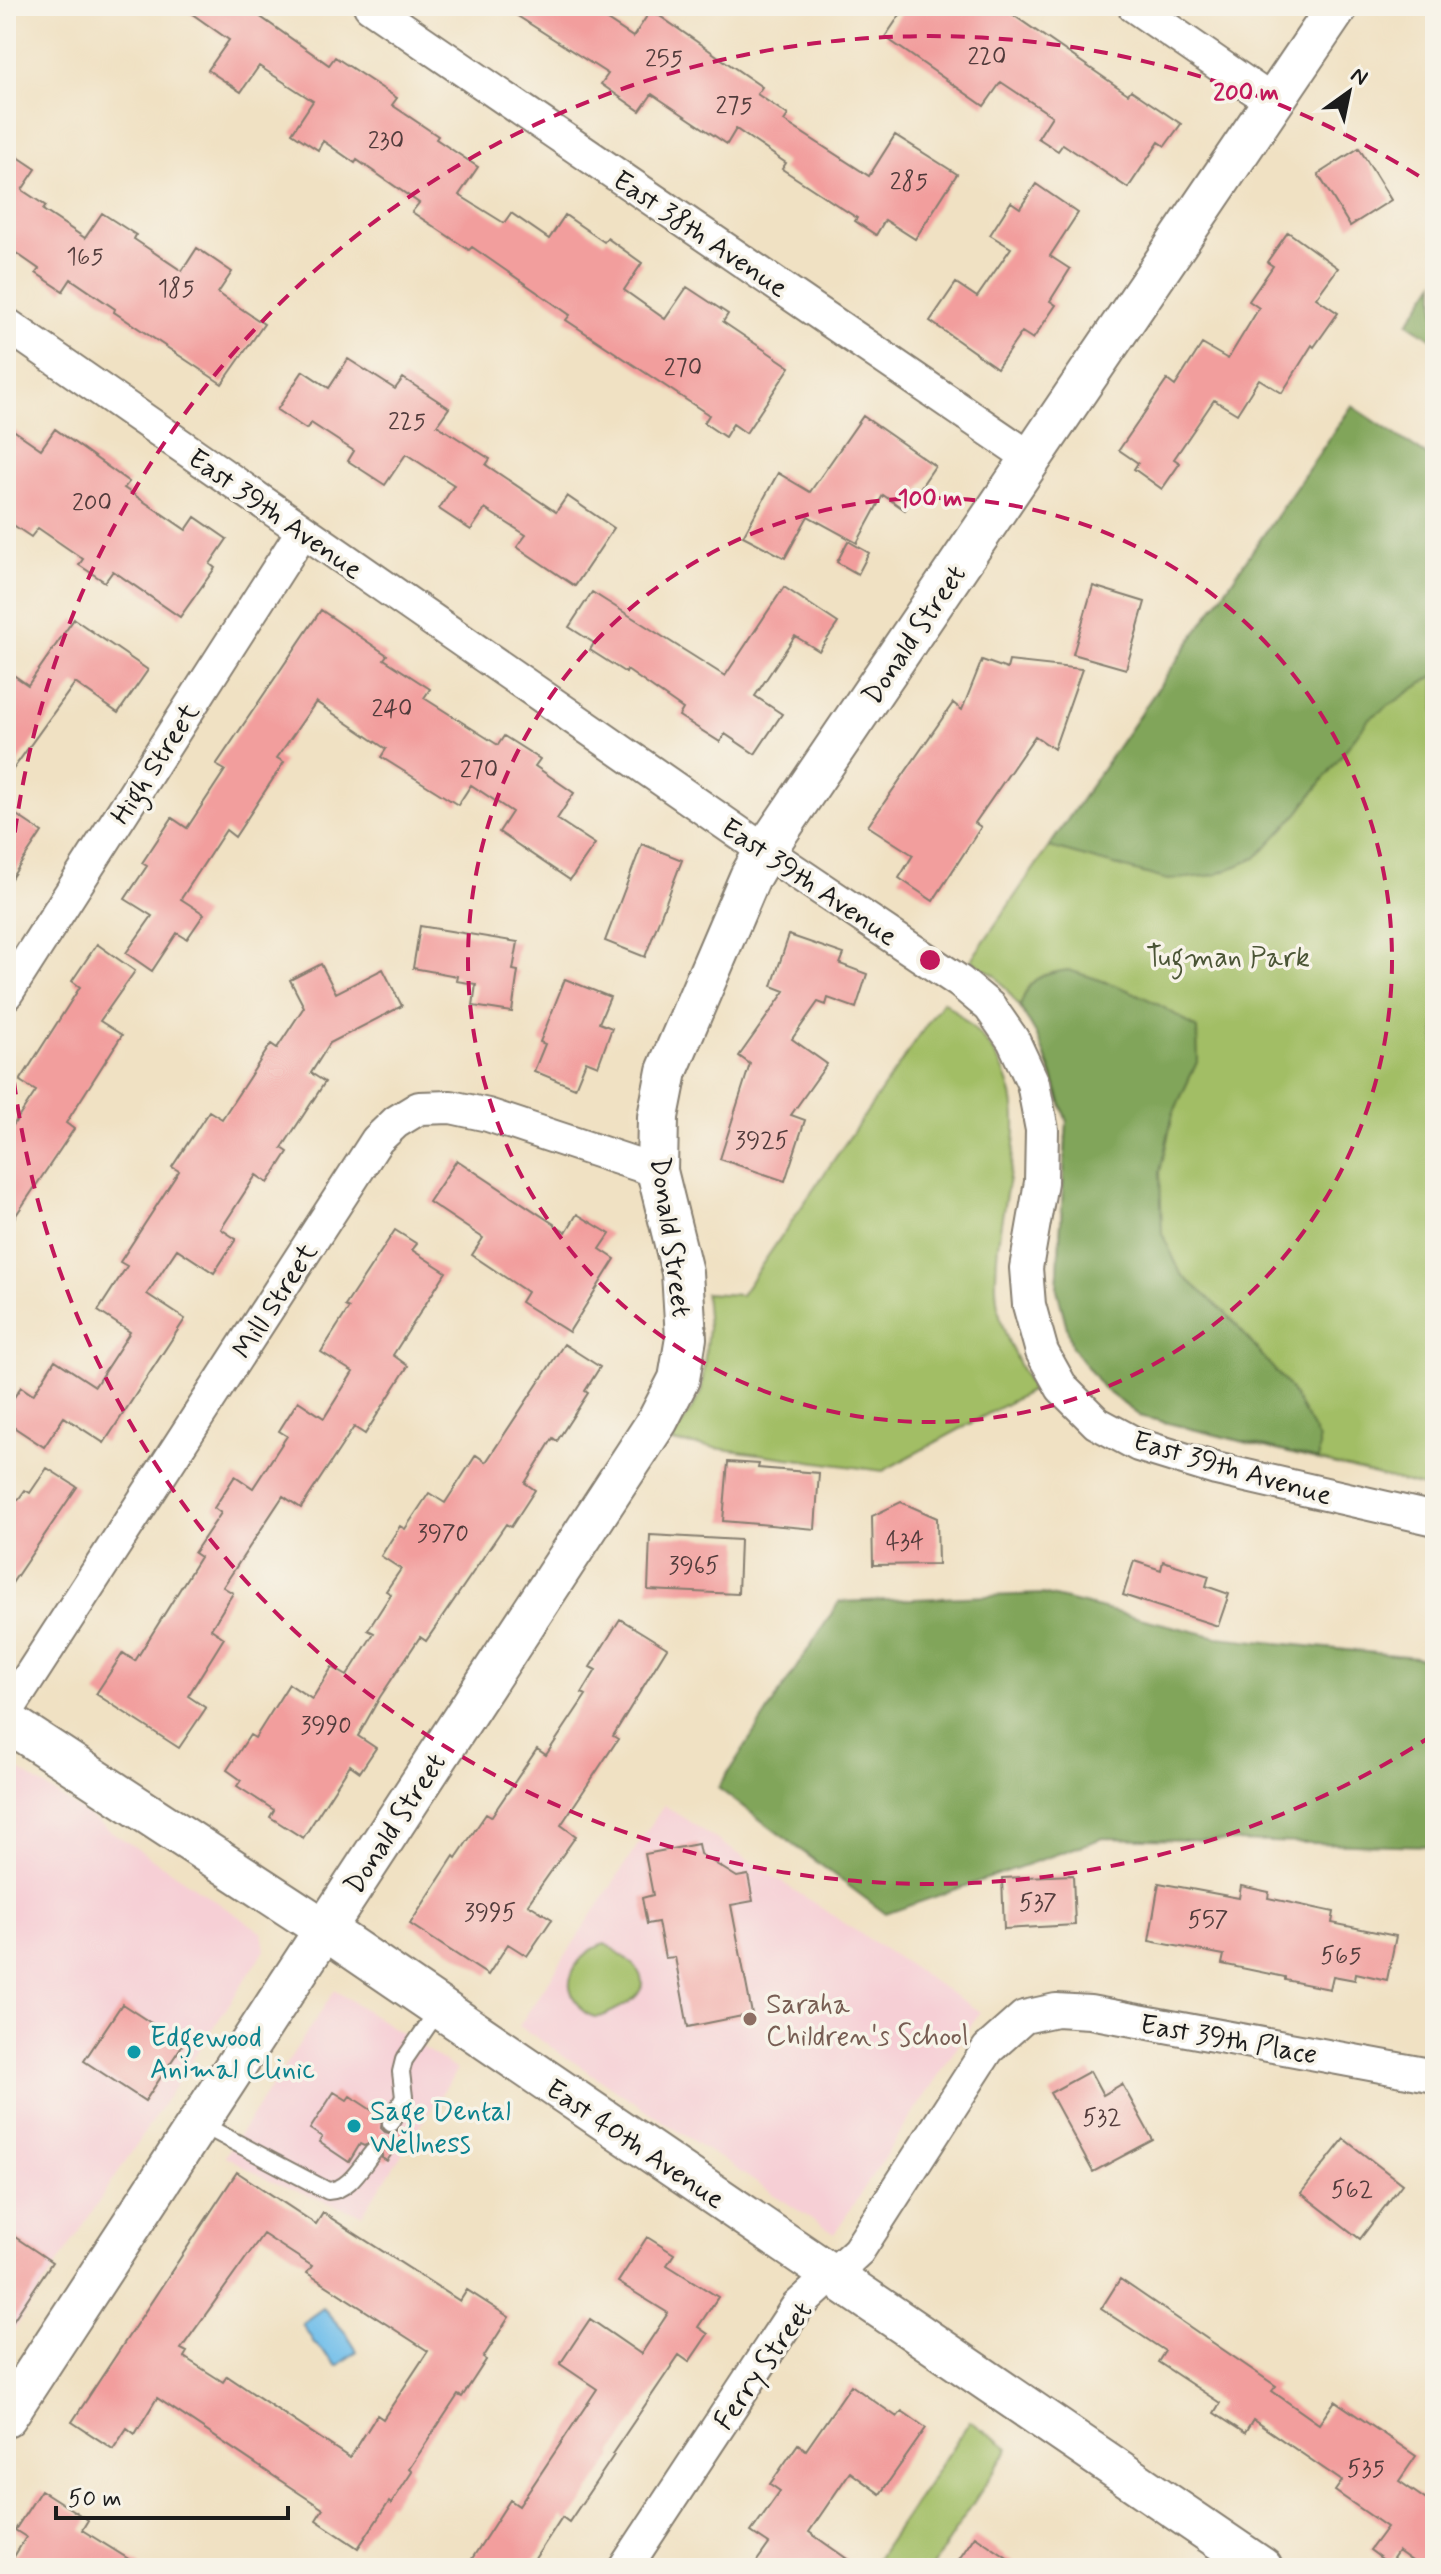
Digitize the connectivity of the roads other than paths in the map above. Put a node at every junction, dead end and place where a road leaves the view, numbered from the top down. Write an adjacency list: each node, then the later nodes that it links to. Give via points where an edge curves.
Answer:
1 (370, 6): 6 (street, East 38th Avenue)
2 (1134, 6): 4 (street)
3 (1338, 6): 4 (street, Donald Street)
4 (1273, 102): 6 (street, Donald Street)
5 (6, 324): 7 (street, East 39th Avenue)
6 (1032, 459): 8 (street, Donald Street)
7 (302, 532): 8 (street, East 39th Avenue); 9 (street, High Street)
8 (765, 851): 10 (street, Donald Street, via 741,895 667,1071 658,1117); 11 (street, East 39th Avenue, via 960,982 990,1007 1013,1040 1033,1083 1042,1130 1041,1182 1026,1268 1029,1305 1042,1352 1062,1388 1088,1415 1138,1445 1216,1469)
9 (6, 994)
10 (657, 1171): 12 (street, Mill Street, via 451,1107 419,1108 396,1122 377,1140); 14 (street, Donald Street, via 682,1272 686,1338 679,1379 658,1420)
11 (1435, 1519)
12 (6, 1713)
13 (6, 1721): 14 (street, East 40th Avenue)
14 (324, 1929): 15 (street, East 40th Avenue); 18 (street, Donald Street)
15 (439, 2009): 19 (lane, via 404,2060 404,2097); 21 (street, East 40th Avenue)
16 (1024, 2017): 17 (street, East 39th Place, via 1056,2010 1090,2012); 21 (street, Ferry Street, via 988,2049 858,2251)
17 (1435, 2076)
18 (198, 2123): 20 (lane, via 328,2191 345,2186); 22 (street, Donald Street)
19 (391, 2123)
20 (373, 2152)
21 (831, 2275): 23 (street, Ferry Street, via 797,2307); 24 (street, East 40th Avenue)
22 (16, 2395)
23 (625, 2568)
24 (1262, 2568)

